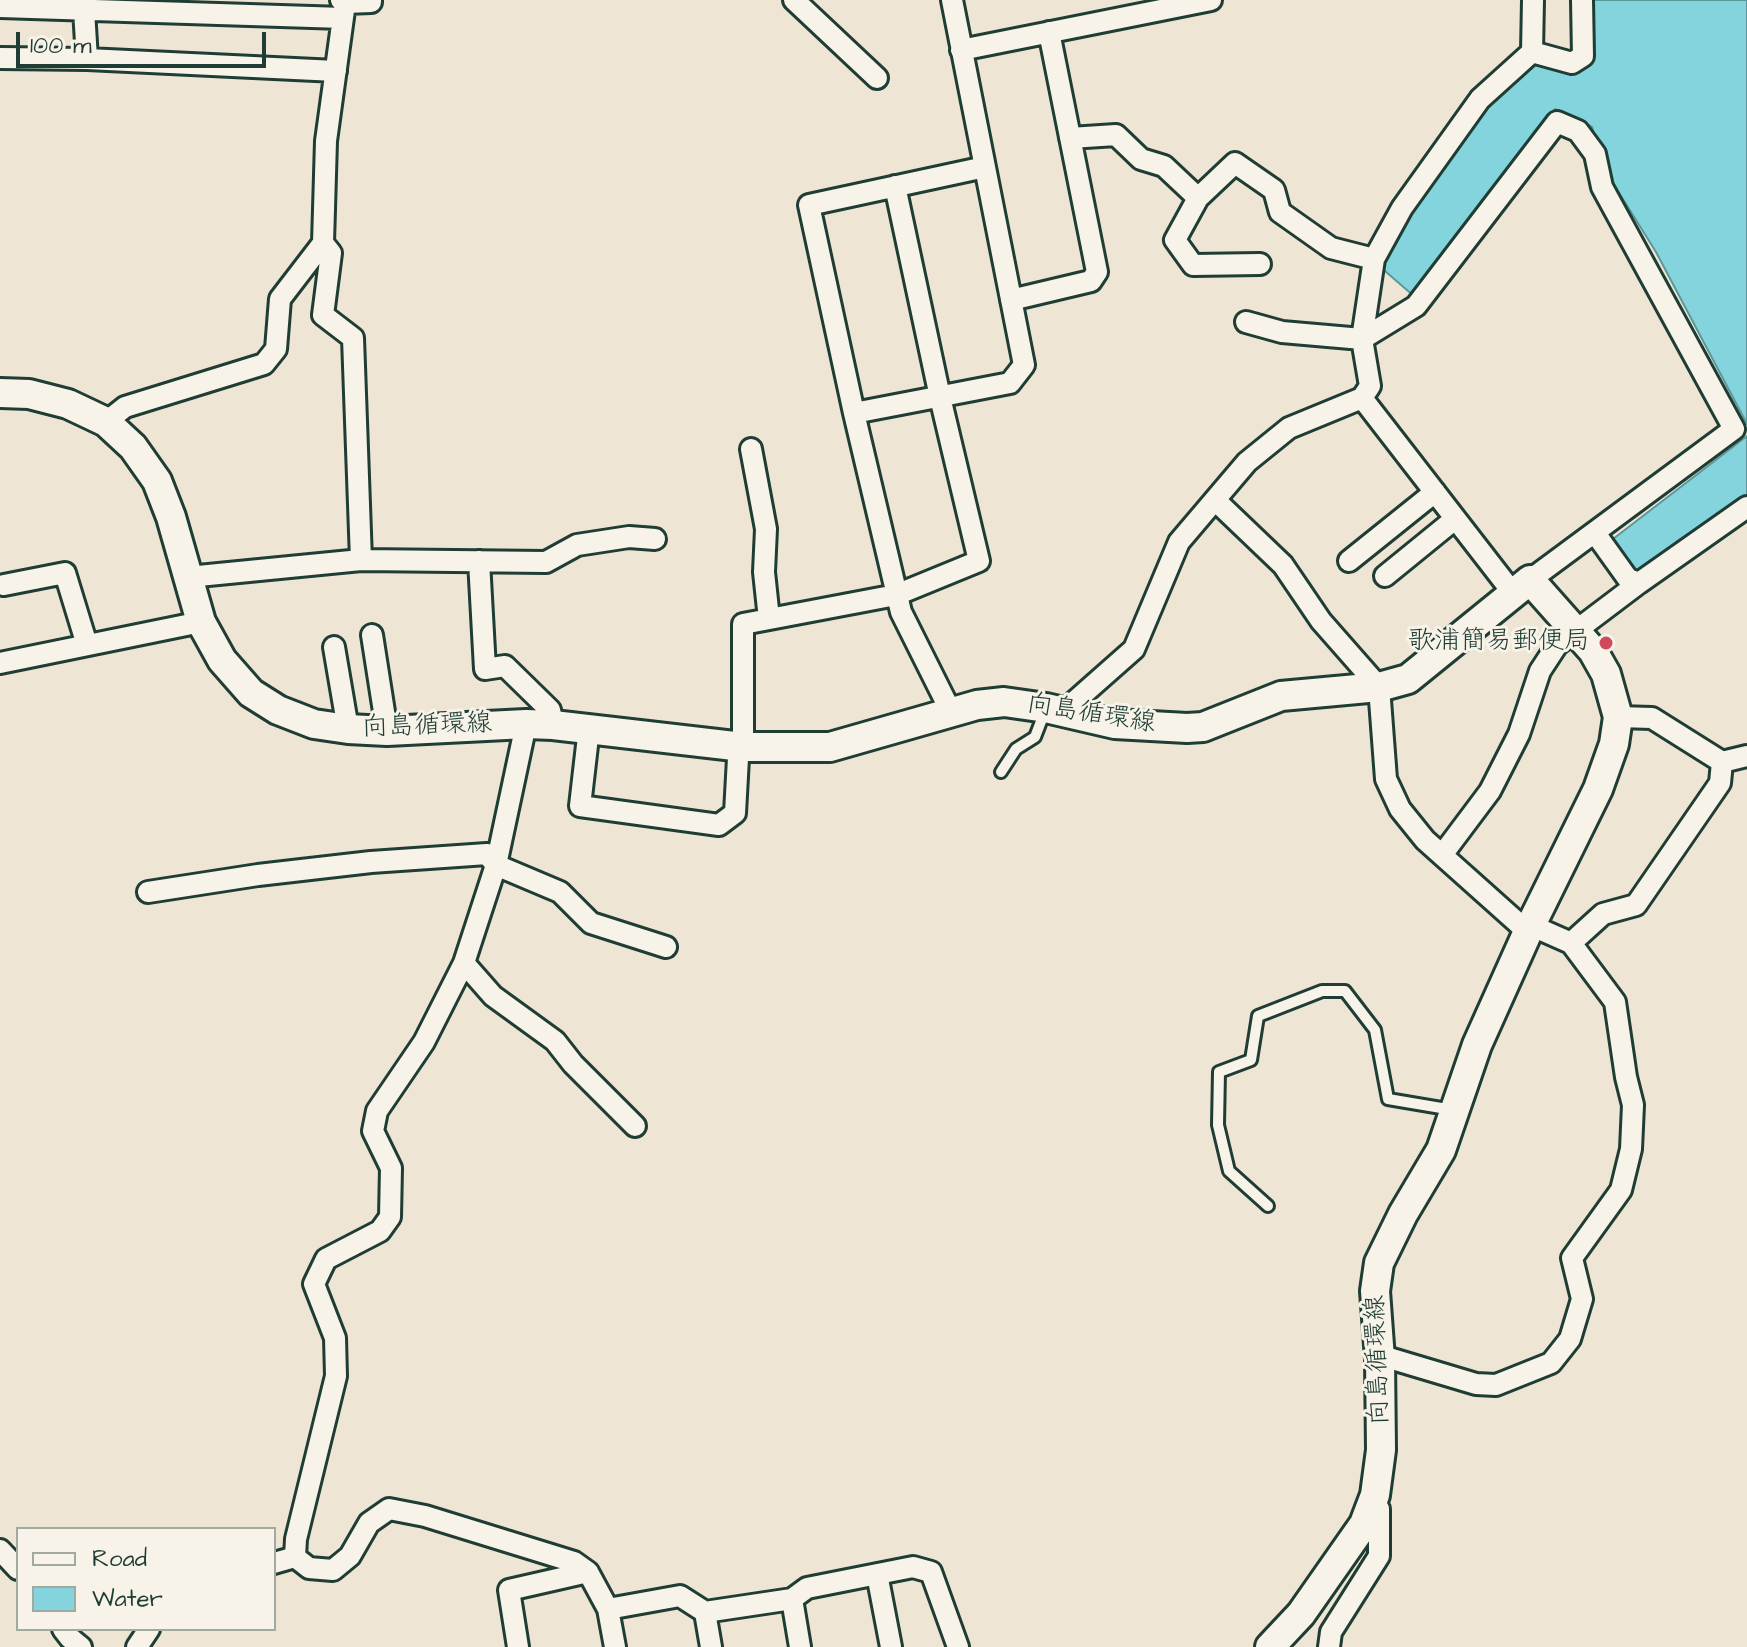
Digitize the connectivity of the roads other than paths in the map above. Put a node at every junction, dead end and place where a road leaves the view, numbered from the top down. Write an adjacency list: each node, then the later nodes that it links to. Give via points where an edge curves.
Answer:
1 (794, 0): 18 (street)
2 (952, 0): 13 (street)
3 (1211, 0): 8 (street)
4 (1533, 0): 14 (street)
5 (1582, 0): 14 (street, via 1583,56 1572,63)
6 (374, 1): 10 (street)
7 (41, 4): 9 (street); 11 (street)
8 (1144, 6): 12 (street)
9 (0, 7)
10 (343, 7): 11 (street); 17 (street)
11 (84, 10): 16 (street)
12 (1049, 32): 13 (street); 19 (street)
13 (961, 50): 20 (street)
14 (1532, 52): 24 (street, via 1480,99 1402,208)
15 (0, 58): 16 (street)
16 (87, 59): 17 (street)
17 (336, 71): 23 (street, via 326,141)
18 (877, 78)
19 (1070, 138): 22 (street, via 1116,135 1141,159 1164,166); 26 (street, via 1097,272 1091,281)
20 (985, 167): 21 (street); 26 (street)
21 (895, 186): 30 (street); 32 (street, via 809,205)
22 (1198, 198): 24 (street, via 1235,163 1274,190 1280,212 1331,248); 25 (street, via 1175,240 1193,265)
23 (323, 243): 33 (street, via 280,299 276,349 264,364 125,407); 41 (street, via 331,253 323,315 353,338)
24 (1374, 259): 28 (street)
25 (1260, 264)
26 (1011, 300): 30 (street, via 1024,365 1010,383)
27 (1246, 322): 28 (street, via 1282,332)
28 (1362, 339): 31 (street, via 1370,386); 39 (street, via 1416,306 1557,122 1578,131 1595,154 1602,187 1734,429)
29 (0, 393): 33 (main road, 向島循環線, via 54,400)
30 (940, 397): 32 (street); 49 (street, via 979,561)
31 (1362, 398): 35 (street); 36 (street, via 1289,428 1247,462)
32 (854, 413): 49 (street)
33 (106, 422): 45 (main road, 向島循環線, via 133,447 157,481)
34 (751, 449): 50 (street, via 766,529)
35 (1435, 492): 38 (street); 43 (street)
36 (1215, 500): 57 (street, via 1283,565 1321,621); 58 (street, via 1179,542 1134,649)
37 (1747, 507): 46 (street)
38 (1455, 519): 44 (street); 48 (street)
39 (1595, 533): 46 (street, via 1628,579); 48 (street)
40 (655, 539): 42 (street, via 577,545 546,562)
41 (361, 560): 42 (street); 45 (street)
42 (479, 561): 61 (street, via 485,669 505,666 550,710)
43 (1349, 561)
44 (1385, 576)
45 (188, 577): 51 (main road, 向島循環線)
46 (1639, 583): 52 (street)
47 (4, 585): 54 (street, via 65,573)
48 (1522, 587): 52 (main road, 向島循環線); 57 (main road, 向島循環線, via 1408,679)
49 (896, 595): 50 (street); 59 (street)
50 (769, 619): 65 (street, via 743,624)
51 (201, 622): 54 (street); 63 (main road, 向島循環線, via 222,660 251,693 314,724)
52 (1574, 630): 60 (main road, 向島循環線, via 1606,674); 69 (street, via 1540,671 1519,734 1490,791)
53 (372, 635): 64 (street)
54 (87, 645): 56 (street)
55 (334, 647): 63 (street)
56 (0, 663)
57 (1379, 687): 58 (main road, 向島循環線, via 1281,696 1203,727 1115,724); 69 (street, via 1386,779 1400,809)
58 (1057, 711): 59 (main road, 向島循環線, via 1004,702); 68 (lane, via 1035,737 1016,749)
59 (951, 712): 65 (main road, 向島循環線, via 830,747)
60 (1618, 717): 67 (street, via 1652,718); 72 (main road, 向島循環線, via 1598,789)
61 (539, 724): 62 (main road, 向島循環線); 64 (main road, 向島循環線); 70 (street)
62 (589, 728): 65 (main road, 向島循環線); 65 (street, via 580,806 719,825 735,813)
63 (348, 729): 64 (main road, 向島循環線)
64 (387, 731)
65 (743, 747)
66 (1747, 756): 67 (street)
67 (1722, 762): 73 (street, via 1720,783 1636,905 1603,914)
68 (1001, 772)
69 (1442, 855): 72 (street, via 1519,924)
70 (496, 865): 71 (street, via 487,854 371,862); 74 (street, via 560,892 591,923); 75 (street)
71 (148, 892)
72 (1530, 927): 73 (street); 76 (main road, 向島循環線, via 1477,1045)
73 (1571, 943): 79 (street, via 1615,1002 1633,1105 1631,1149 1621,1190 1572,1258 1582,1299 1570,1339 1551,1363 1496,1385)
74 (666, 947)
75 (464, 963): 77 (street, via 493,996 555,1041); 82 (street, via 424,1042 377,1111 373,1131 391,1168 390,1217 380,1231 326,1259 314,1284 335,1338 336,1376)
76 (1455, 1110): 78 (lane, via 1388,1099 1375,1030 1345,991 1322,991 1258,1016 1251,1060 1219,1072 1218,1125 1229,1171); 79 (main road, 向島循環線, via 1441,1150 1379,1263 1375,1291)
77 (635, 1126)
78 (1268, 1206)
79 (1380, 1359): 80 (main road, 向島循環線, via 1381,1450)
80 (1371, 1506): 98 (main road, 向島循環線, via 1301,1614); 99 (street, via 1379,1509 1379,1556 1331,1632)
81 (0, 1550): 84 (street)
82 (295, 1557): 83 (street); 85 (street, via 309,1568 333,1570 350,1556 369,1523 389,1509 574,1562)
83 (276, 1562)
84 (16, 1567)
85 (588, 1572): 88 (street); 92 (street, via 509,1590)
86 (877, 1574): 87 (street, via 807,1588); 96 (street); 97 (street, via 913,1567 931,1572)
87 (792, 1599): 89 (street); 95 (street)
88 (608, 1609): 89 (street, via 680,1596); 93 (street)
89 (705, 1612): 94 (street)
90 (65, 1631): 91 (street)
91 (81, 1647)
92 (518, 1647)
93 (615, 1647)
94 (711, 1647)
95 (800, 1647)
96 (891, 1647)
97 (958, 1647)
98 (1270, 1647)
99 (1329, 1647)

